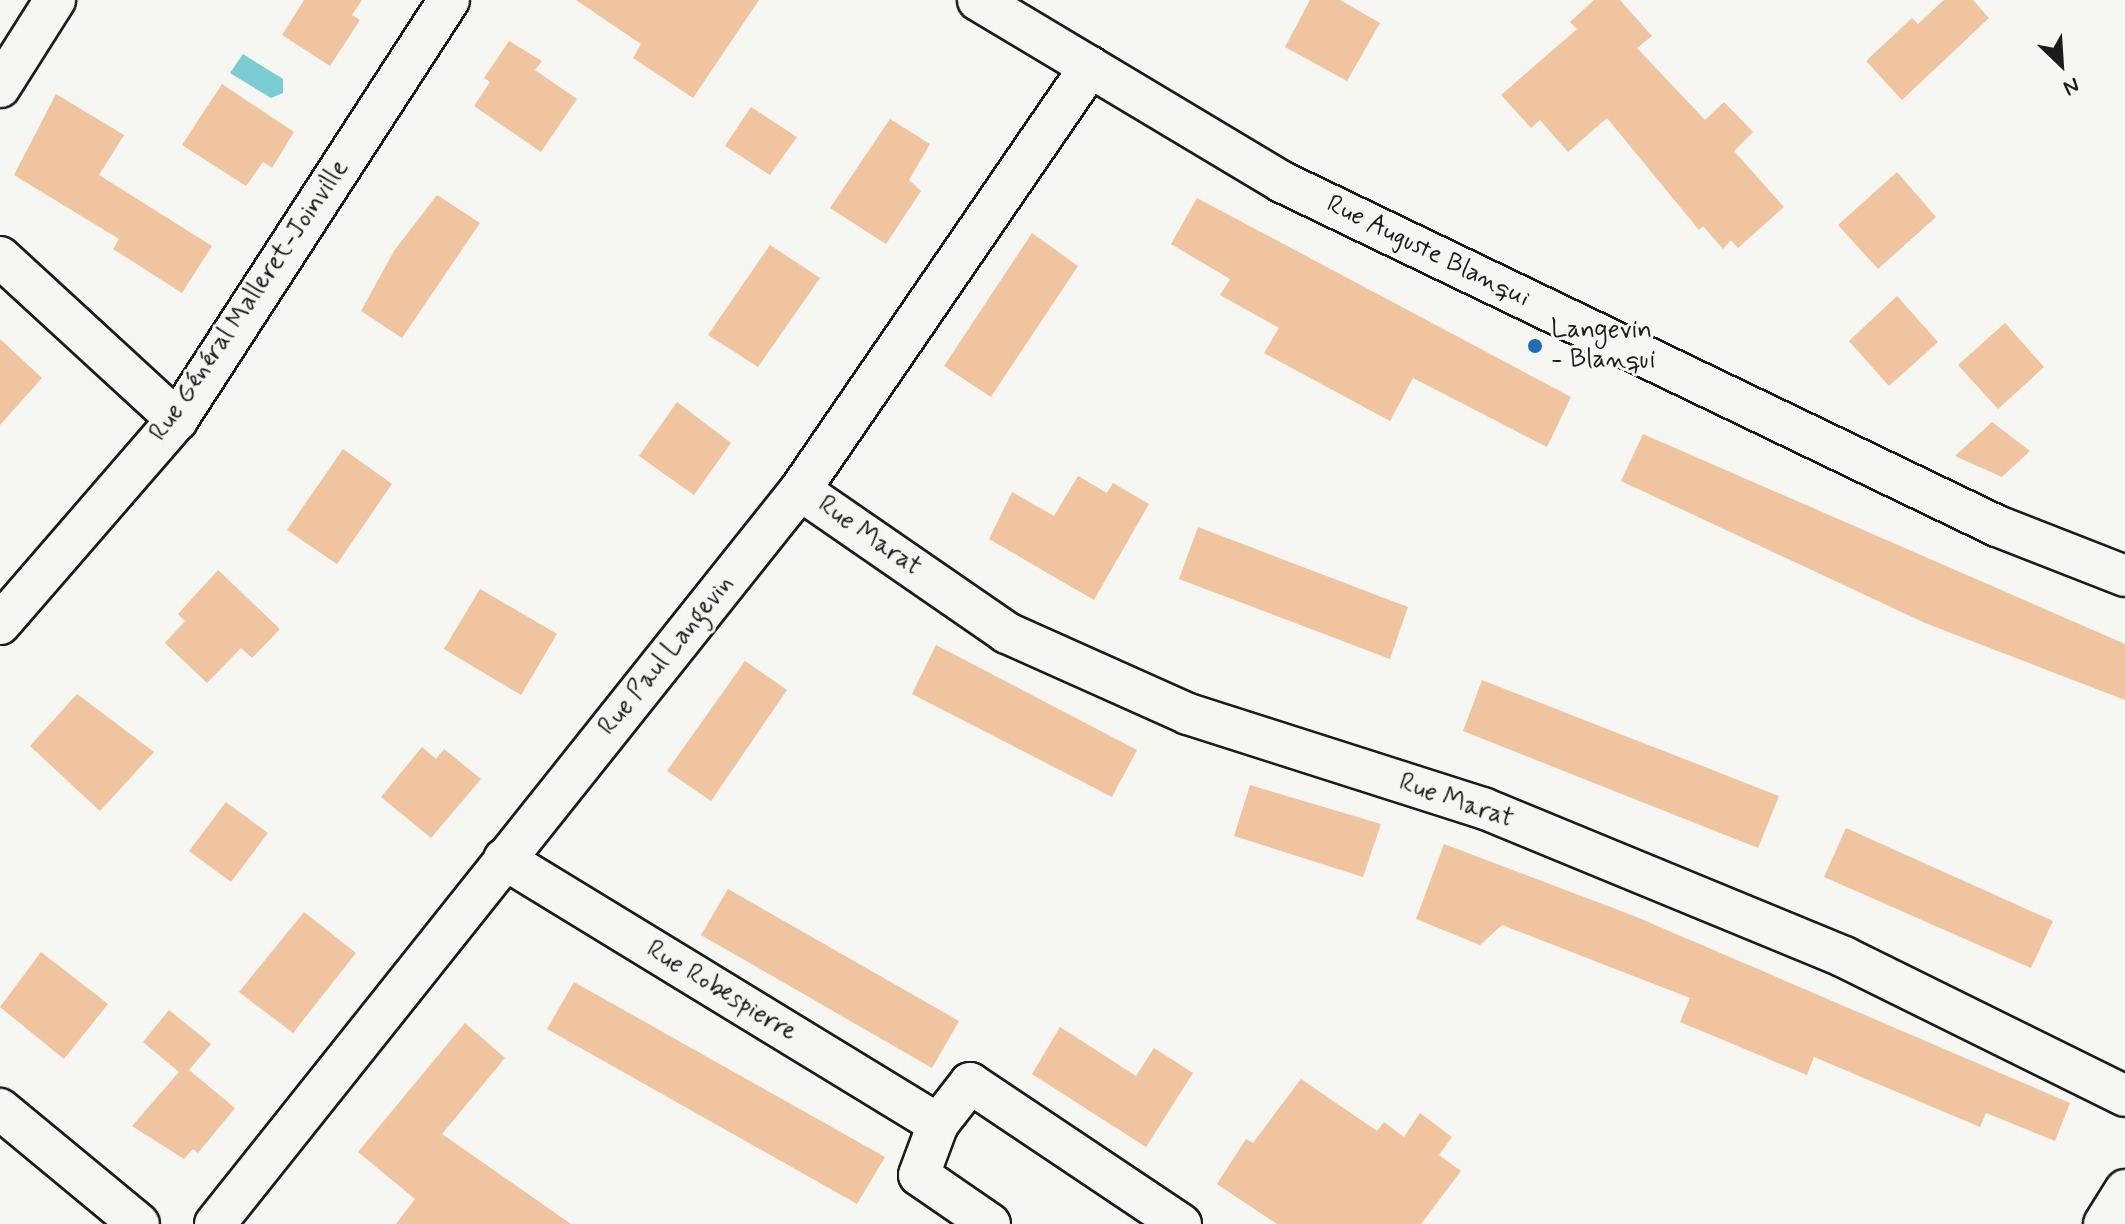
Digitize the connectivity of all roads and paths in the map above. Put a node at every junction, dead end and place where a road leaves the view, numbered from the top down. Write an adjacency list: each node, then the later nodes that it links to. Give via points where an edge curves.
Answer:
1 (55, 0): 5 (street)
2 (449, 0): 7 (street, Rue Général Malleret-Joinville)
3 (978, 0): 4 (street, Rue Auguste Blanqui)
4 (1090, 67): 8 (street, Rue Paul Langevin); 9 (street, Rue Auguste Blanqui, via 1282,182 1997,526)
5 (0, 87)
6 (0, 257): 7 (street)
7 (177, 420): 10 (street, Rue Général Malleret-Joinville)
8 (800, 490): 11 (street, Rue Paul Langevin); 12 (street, Rue Marat, via 1007,633 1188,714 1483,808 1830,951)
9 (2125, 576)
10 (0, 624)
11 (504, 859): 14 (street, Rue Robespierre); 17 (street, Rue Paul Langevin)
12 (2125, 1096)
13 (0, 1109): 16 (street)
14 (938, 1124): 18 (street, via 919,1175); 19 (street, via 970,1083)
15 (2125, 1190): 20 (street)
16 (139, 1224)
17 (215, 1224)
18 (990, 1224)
19 (1181, 1224)
20 (2104, 1224)

